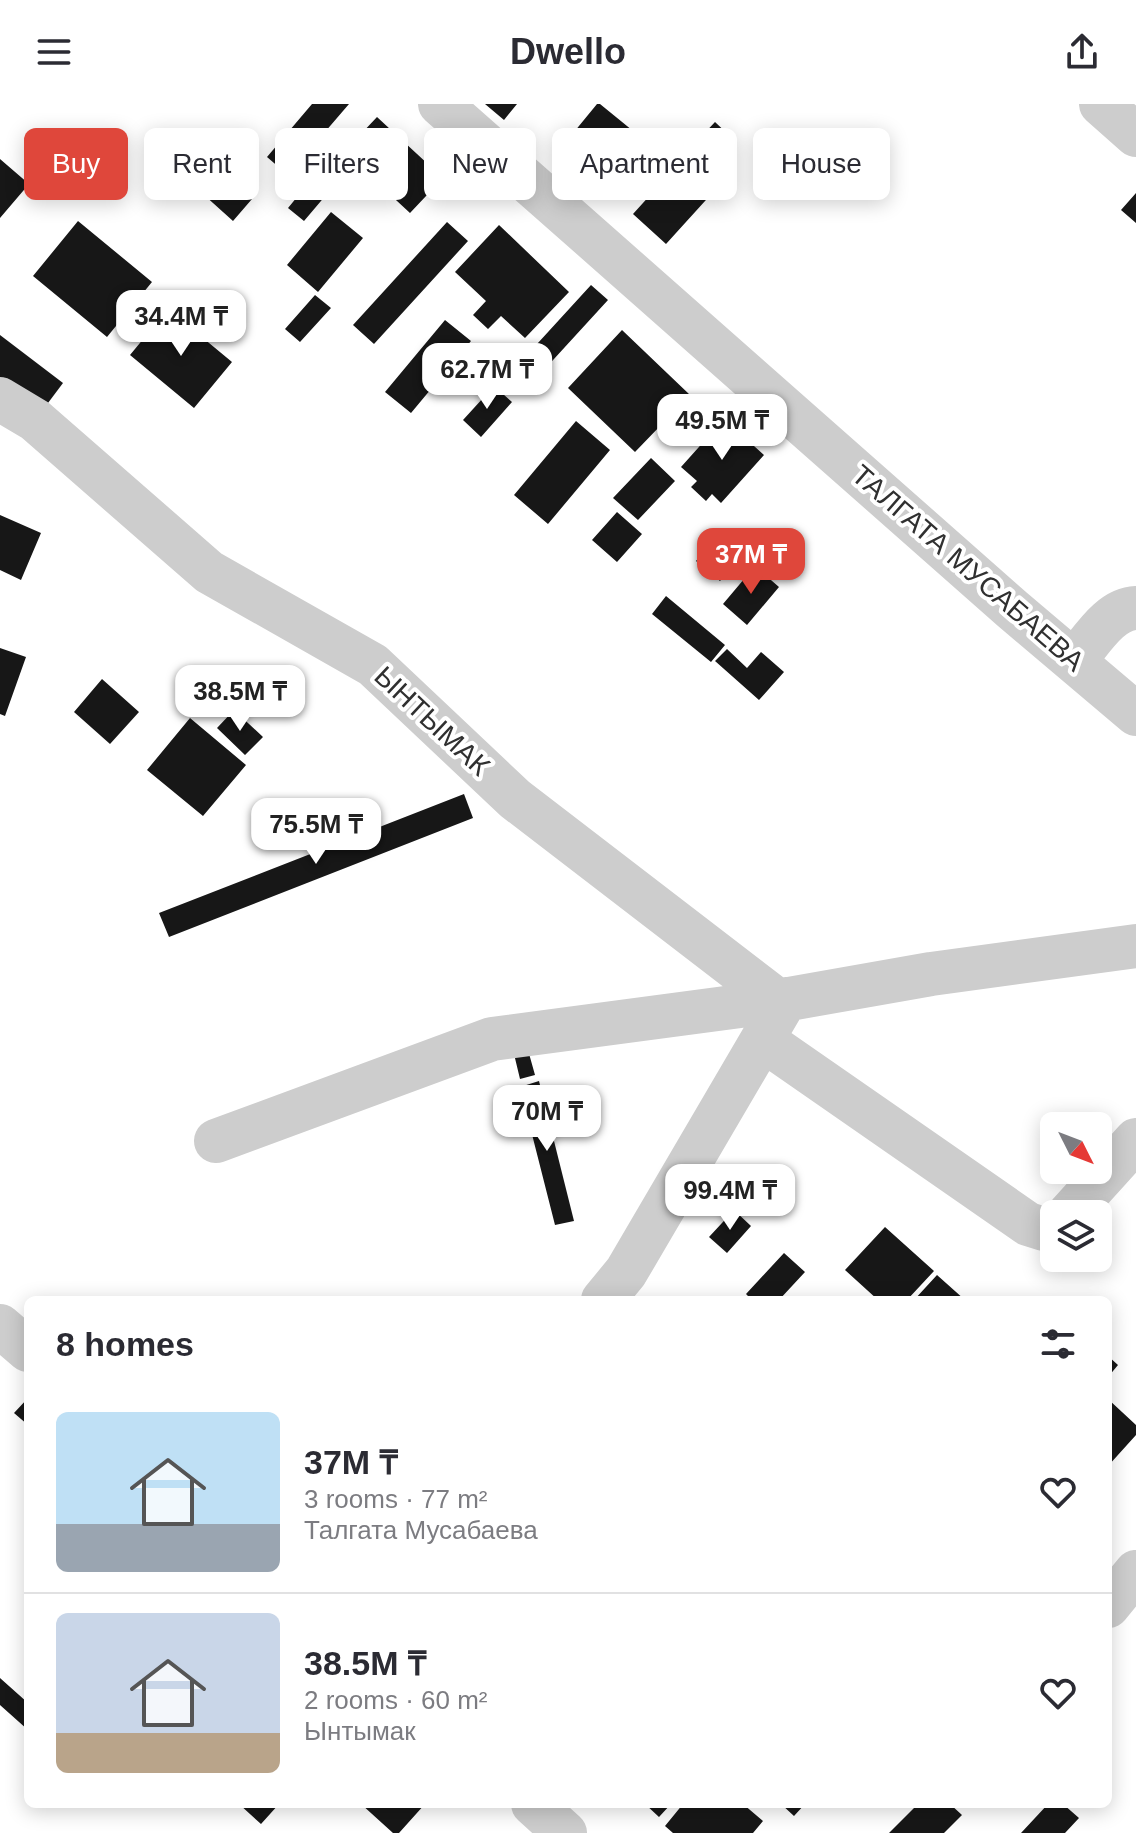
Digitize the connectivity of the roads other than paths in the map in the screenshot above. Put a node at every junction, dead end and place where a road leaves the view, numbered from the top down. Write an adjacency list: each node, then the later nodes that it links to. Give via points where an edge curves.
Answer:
1 (440, 104): 6 (street, ТАЛГАТА МУСАБАЕВА)
2 (1101, 104): 3 (street)
3 (1136, 135)
4 (0, 399): 9 (street, ЫНТЫМАК, via 35,420 209,572 373,665 515,799)
5 (1136, 608): 6 (street, via 1114,615)
6 (1074, 661): 7 (street, ТАЛГАТА МУСАБАЕВА)
7 (1136, 714)
8 (1136, 946): 9 (street, via 931,974)
9 (776, 1013): 11 (street, via 492,1039); 13 (street, ЫНТЫМАК, via 1028,1224); 14 (street, via 626,1272)
10 (1136, 1140): 12 (street)
11 (216, 1141)
12 (1082, 1200)
13 (1040, 1228)
14 (606, 1296)
15 (0, 1326): 16 (street)
16 (24, 1347)
17 (1136, 1572): 18 (street)
18 (1112, 1601)
19 (537, 1808): 20 (street)
20 (565, 1833)

